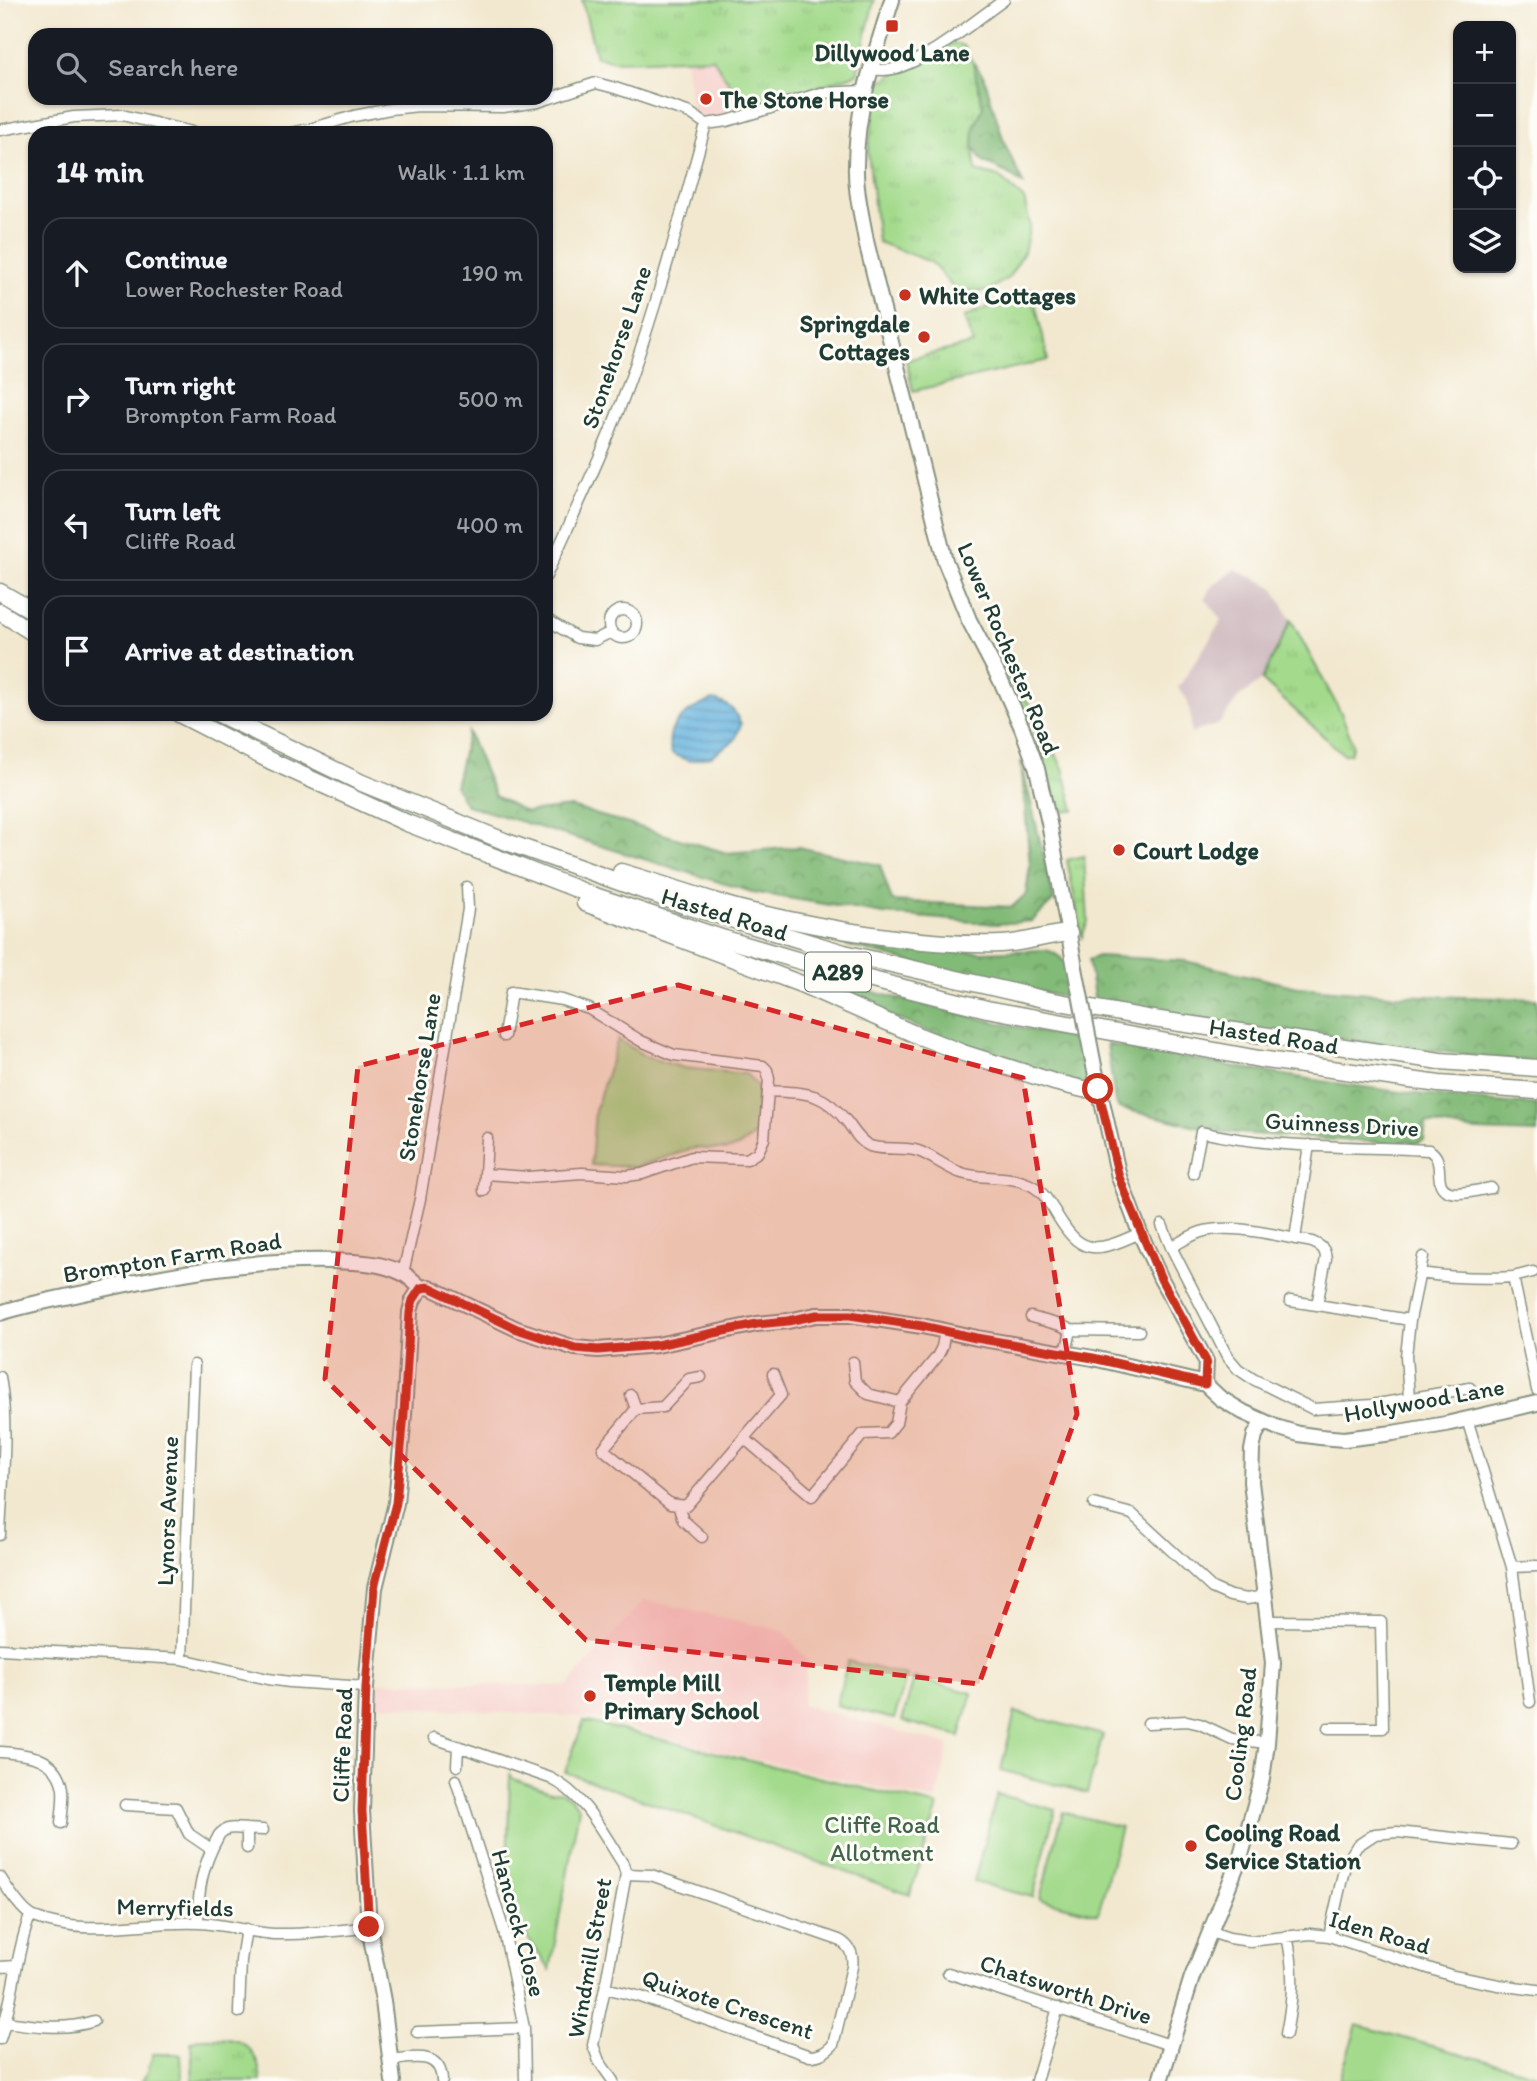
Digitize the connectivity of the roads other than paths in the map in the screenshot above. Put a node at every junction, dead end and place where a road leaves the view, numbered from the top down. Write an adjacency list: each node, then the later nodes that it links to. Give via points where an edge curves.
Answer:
1 (892, 0): 3 (main road, Lower Rochester Road)
2 (1004, 0): 3 (street, via 912,61 890,70)
3 (871, 69): 4 (main road, Lower Rochester Road)
4 (864, 92): 7 (street, via 821,93); 23 (main road, Lower Rochester Road, via 857,140 857,190 889,338 945,561 1037,769)
5 (553, 98): 7 (street, via 596,83 690,113)
6 (520, 105): 9 (street, via 390,109)
7 (706, 124): 11 (street, Stonehorse Lane, via 630,380)
8 (167, 126): 10 (street, via 122,115 74,117)
9 (320, 126)
10 (0, 130)
11 (553, 561)
12 (0, 592): 13 (main road)
13 (28, 608)
14 (0, 612): 16 (main road)
15 (553, 623): 17 (street, via 577,638 595,640)
16 (28, 630)
17 (611, 632)
18 (193, 721): 21 (main road, Hasted Road / A289)
19 (233, 721): 20 (main road, Hasted Road / A289)
20 (445, 817): 23 (main road, via 723,905 831,928 979,944); 25 (main road, Hasted Road / A289, via 684,905 844,953 1043,999 1440,1061)
21 (407, 823): 26 (main road, via 534,883 802,984 963,1053 1054,1082); 28 (main road, Hasted Road / A289, via 592,895 712,934 987,1009 1259,1059 1439,1084)
22 (467, 887): 41 (street, Stonehorse Lane, via 468,909 421,1199)
23 (1069, 933): 26 (main road, Lower Rochester Road, bridge)
24 (504, 1036): 27 (street, via 511,992 562,1000 589,1009 669,1054 763,1066 769,1074)
25 (1537, 1068)
26 (1098, 1089): 36 (main road, Lower Rochester Road, via 1119,1177)
27 (769, 1091): 32 (street, via 764,1139 758,1152 747,1159 692,1157 627,1176); 36 (street, via 807,1094 827,1101 871,1146 915,1150 967,1175 1032,1185 1048,1200 1068,1234 1083,1245 1107,1246)
28 (1537, 1091)
29 (487, 1138): 32 (street)
30 (1309, 1145): 31 (street, Guinness Drive, via 1201,1132); 33 (street, Guinness Drive, via 1429,1150 1439,1161 1442,1188 1457,1193); 37 (street)
31 (1193, 1172)
32 (485, 1174): 34 (street)
33 (1491, 1188)
34 (484, 1191)
35 (1162, 1225): 38 (street)
36 (1140, 1233): 59 (main road, Lower Rochester Road, via 1206,1361)
37 (1295, 1239): 38 (street, via 1213,1229); 46 (street, via 1312,1242 1325,1251)
38 (1171, 1247): 63 (street, via 1227,1356 1253,1379 1313,1409)
39 (1423, 1257): 42 (street)
40 (1533, 1272): 43 (street)
41 (403, 1273): 44 (main road, Brompton Farm Road); 47 (main road, Brompton Farm Road, via 357,1262 302,1260 169,1276)
42 (1420, 1273): 43 (street, via 1452,1278); 49 (street)
43 (1513, 1277): 61 (street)
44 (421, 1288): 50 (main road, Brompton Farm Road, via 429,1287 551,1341 598,1350 657,1345 817,1315 850,1315); 80 (main road, Cliffe Road, via 410,1312 396,1503 374,1588)
45 (1290, 1301): 46 (street)
46 (1317, 1305): 49 (street)
47 (0, 1313)
48 (1031, 1317): 51 (street)
49 (1410, 1320): 63 (street, via 1406,1356)
50 (945, 1331): 53 (main road, Brompton Farm Road); 64 (street, via 937,1357)
51 (1071, 1331): 52 (street); 53 (street)
52 (1139, 1331)
53 (1066, 1353): 59 (main road, Brompton Farm Road)
54 (853, 1362): 64 (street, via 855,1381 868,1394)
55 (194, 1366): 79 (street, Lynors Avenue)
56 (773, 1374): 69 (street, via 780,1395)
57 (0, 1377): 72 (street, via 4,1398)
58 (701, 1377): 66 (street, via 689,1379 663,1407)
59 (1205, 1384): 68 (main road, Hollywood Lane, via 1220,1398)
60 (1470, 1388): 63 (street)
61 (1537, 1390)
62 (631, 1395): 66 (street)
63 (1409, 1398)
64 (900, 1402): 69 (street, via 896,1423 888,1433 863,1434 812,1496)
65 (1537, 1403): 67 (main road, Hollywood Lane)
66 (636, 1409): 71 (street, via 603,1449 670,1504)
67 (1467, 1419): 68 (main road, Hollywood Lane, via 1344,1439 1299,1434); 75 (street)
68 (1263, 1421): 76 (main road, Cooling Road, via 1251,1455 1251,1482)
69 (744, 1438): 71 (street, via 686,1506)
70 (1094, 1504): 76 (street, via 1132,1514 1212,1588 1247,1599)
71 (678, 1505): 73 (street, via 683,1520)
72 (0, 1535)
73 (702, 1537)
74 (1537, 1566): 75 (street)
75 (1512, 1567): 81 (street)
76 (1265, 1596): 77 (main road, Cooling Road)
77 (1268, 1621): 83 (street, via 1381,1622 1383,1728); 85 (main road, Cooling Road, via 1273,1663)
78 (0, 1649): 79 (street)
79 (182, 1659): 80 (street, via 268,1679)
80 (366, 1687): 101 (main road, Cliffe Road, via 362,1811)
81 (1530, 1702)
82 (1148, 1723): 85 (street, via 1187,1721 1232,1739)
83 (1328, 1728)
84 (434, 1738): 86 (street, Windmill Street)
85 (1267, 1743): 103 (main road, Cooling Road, via 1252,1820)
86 (458, 1746): 88 (street); 97 (street, Windmill Street, via 564,1785 580,1798)
87 (0, 1752): 91 (street, via 37,1756 57,1772 63,1788)
88 (457, 1766)
89 (456, 1780): 115 (street, Hancock Close, via 504,1931)
90 (125, 1805): 96 (street, via 176,1808 189,1834)
91 (61, 1823)
92 (247, 1829): 93 (street); 95 (street); 96 (street, via 222,1830)
93 (263, 1830)
94 (1511, 1844): 105 (street, via 1397,1832 1375,1834 1357,1846 1345,1865)
95 (247, 1848)
96 (211, 1849): 100 (street, via 202,1871)
97 (626, 1874): 109 (street, Windmill Street); 109 (street, Quixote Crescent, via 651,1875 839,1940 850,1950 852,1967 833,2045 815,2056)
98 (0, 1877): 99 (street)
99 (30, 1916): 100 (street, Merryfields, via 59,1926); 106 (street)
100 (198, 1923): 102 (street, Merryfields)
101 (369, 1927): 102 (street, Merryfields, via 303,1934); 120 (main road, Cliffe Road)
102 (246, 1929): 112 (street)
103 (1211, 1932): 104 (street, Iden Road, via 1250,1941); 119 (main road, Cooling Road)
104 (1287, 1936): 105 (street, Iden Road); 117 (street, via 1294,1980)
105 (1329, 1936): 110 (street, Iden Road, via 1453,1976)
106 (16, 1966): 107 (street); 114 (street)
107 (0, 1967)
108 (948, 1973): 111 (street, Chatsworth Drive)
109 (606, 1988): 124 (street, Windmill Street, via 593,2045)
110 (1537, 1990)
111 (1058, 2008): 119 (street, Chatsworth Drive); 125 (street)
112 (239, 2012)
113 (94, 2021): 114 (street, via 51,2028)
114 (6, 2022): 118 (street)
115 (524, 2028): 116 (street); 123 (street, Hancock Close)
116 (417, 2032)
117 (1286, 2034)
118 (0, 2039)
119 (1170, 2045): 126 (main road, Cooling Road)
120 (391, 2060): 121 (main road, Cliffe Road); 122 (street, via 430,2059 439,2068)
121 (393, 2081)
122 (442, 2081)
123 (525, 2081)
124 (613, 2081)
125 (1036, 2081)
126 (1160, 2081)

